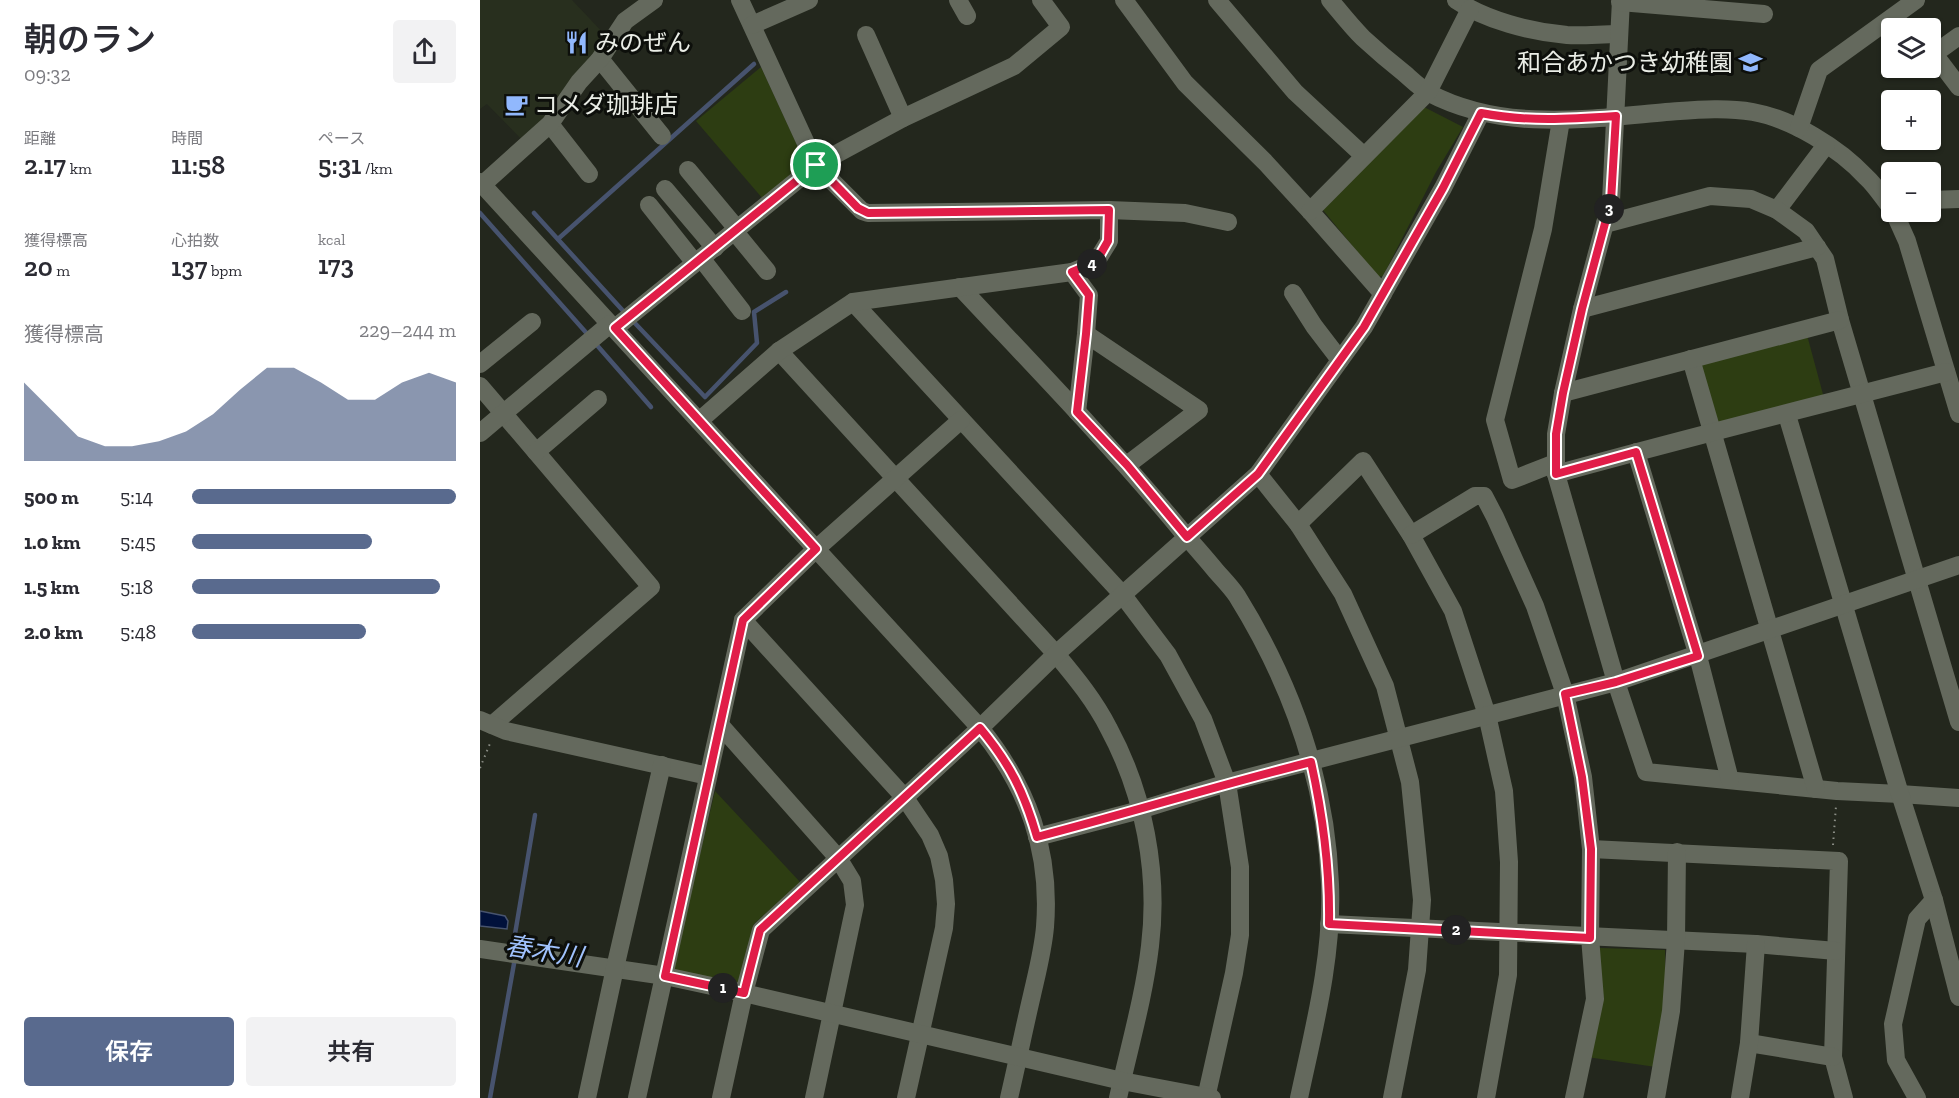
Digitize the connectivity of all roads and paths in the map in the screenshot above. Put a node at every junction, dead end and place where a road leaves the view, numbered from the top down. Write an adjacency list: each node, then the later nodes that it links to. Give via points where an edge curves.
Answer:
1 (654, 0): 18 (street, via 625,21)
2 (740, 0): 14 (street)
3 (809, 0): 14 (street)
4 (958, 0): 13 (street)
5 (1041, 0): 23 (street, via 1061,27 1014,66)
6 (1124, 0): 41 (street, via 1185,83)
7 (1217, 0): 29 (street, via 1294,92)
8 (1330, 0): 20 (street, via 1362,37)
9 (1916, 0): 26 (street, via 1818,70)
10 (1620, 1): 12 (street); 15 (street)
11 (1463, 5): 15 (street, via 1510,24 1567,35); 20 (street)
12 (1764, 14)
13 (967, 16)
14 (752, 25): 30 (street)
15 (1618, 34): 22 (street)
16 (866, 35): 23 (street)
17 (1959, 36): 19 (street, via 1934,54)
18 (600, 58): 25 (street); 27 (street)
19 (1959, 87)
20 (1428, 92): 21 (street); 29 (street)
21 (1481, 113): 24 (street); 52 (street)
22 (1616, 116): 24 (street); 26 (street, via 1712,109 1752,112); 44 (street, via 1611,201)
23 (903, 118): 30 (street)
24 (1561, 120): 80 (street, via 1543,229 1495,420 1512,480)
25 (550, 124): 32 (street); 33 (street)
26 (1799, 128): 28 (street)
27 (662, 136)
28 (1826, 145): 35 (street); 40 (street)
29 (1364, 156): 41 (street)
30 (816, 165): 39 (street, via 858,208 868,213); 45 (street)
31 (688, 170): 45 (street)
32 (589, 174)
33 (482, 187): 58 (street)
34 (665, 189): 47 (street)
35 (1881, 194)
36 (1959, 199): 37 (street)
37 (1941, 200)
38 (649, 205): 47 (street)
39 (1109, 210): 42 (street, via 1185,213); 49 (street, via 1108,241 1096,262)
40 (1777, 210): 44 (street, via 1751,199 1710,196); 46 (street, via 1806,231)
41 (1310, 211): 52 (street)
42 (1228, 222)
43 (1900, 222): 64 (street)
44 (1605, 224): 54 (street)
45 (736, 231): 47 (street); 48 (street)
46 (1817, 247): 54 (street); 56 (street, via 1825,259)
47 (703, 256): 55 (street); 58 (street)
48 (767, 270)
49 (1072, 272): 50 (street); 59 (street, via 1089,295)
50 (960, 288): 53 (street); 69 (street)
51 (1293, 293): 62 (street)
52 (1383, 294): 62 (street)
53 (853, 302): 60 (street); 73 (street)
54 (1582, 309): 66 (street)
55 (741, 311)
56 (1840, 320): 61 (street); 67 (street)
57 (531, 322): 63 (street)
58 (613, 326): 70 (street); 74 (street)
59 (1086, 334): 69 (street); 79 (street, via 1199,410)
60 (779, 351): 74 (street); 82 (street)
61 (1690, 359): 66 (street); 75 (street)
62 (1340, 360): 81 (street)
63 (480, 364)
64 (1946, 372): 67 (street); 71 (street)
65 (480, 386): 70 (street)
66 (1563, 393): 80 (street, via 1556,434)
67 (1863, 394): 72 (street); 88 (street)
68 (598, 399): 77 (street)
69 (1077, 412): 79 (street)
70 (503, 413): 76 (street); 77 (street)
71 (1959, 414)
72 (1787, 415): 75 (street); 90 (street)
73 (961, 420): 82 (street); 89 (street)
74 (699, 421): 86 (street)
75 (1712, 431): 78 (street); 92 (street)
76 (480, 433)
77 (536, 452): 99 (street, via 651,587)
78 (1636, 452): 80 (street); 94 (street)
79 (1127, 465): 85 (street)
80 (1556, 469): 95 (street)
81 (1258, 474): 83 (street); 85 (street)
82 (895, 480): 86 (street); 93 (street)
83 (1298, 524): 84 (street, via 1363,461); 102 (street, via 1343,594 1385,686)
84 (1411, 535): 96 (street, via 1475,496 1484,496 1534,606); 97 (street, via 1453,611)
85 (1187, 537): 89 (street); 103 (street, via 1236,594 1283,682)
86 (816, 549): 91 (street); 101 (street)
87 (1959, 565): 88 (street)
88 (1916, 580): 90 (street); 98 (street)
89 (1122, 594): 93 (street); 108 (street, via 1187,687)
90 (1844, 605): 92 (street); 111 (street)
91 (743, 620): 100 (street); 112 (street)
92 (1768, 630): 94 (street); 109 (street)
93 (1056, 654): 101 (street); 114 (street, via 1109,728)
94 (1698, 656): 95 (street); 107 (street)
95 (1616, 682): 96 (street); 107 (street, via 1646,772)
96 (1565, 694): 97 (street); 116 (street, via 1582,777)
97 (1487, 715): 102 (street); 123 (street, via 1504,791)
98 (1959, 722)
99 (489, 724): 104 (street); 105 (path)
100 (720, 726): 106 (street); 118 (street)
101 (980, 728): 112 (street); 115 (street, via 1017,781)
102 (1399, 739): 103 (street); 122 (street, via 1410,782 1422,900)
103 (1311, 762): 108 (street); 121 (street, via 1325,833)
104 (662, 765): 106 (street); 129 (street)
105 (480, 768)
106 (708, 776): 130 (street)
107 (1730, 780): 109 (street)
108 (1227, 783): 114 (street); 145 (street, via 1240,867 1240,935)
109 (1816, 789): 110 (street)
110 (1837, 791): 111 (street); 119 (path)
111 (1900, 794): 113 (street); 120 (street)
112 (904, 798): 118 (street); 134 (street, via 930,835 939,856 946,904)
113 (1959, 798)
114 (1140, 810): 115 (street); 138 (street, via 1152,872 1150,946)
115 (1037, 837): 136 (street, via 1044,869 1045,929)
116 (1591, 849): 117 (street); 124 (street)
117 (1677, 852): 119 (street); 125 (street)
118 (838, 858): 131 (street, via 760,930); 133 (street, via 852,881 855,905)
119 (1833, 860): 128 (street, via 1839,861)
120 (1934, 900): 132 (street); 153 (street, via 1917,918 1893,1024 1896,1060)
121 (1329, 924): 122 (street); 146 (street, via 1322,990)
122 (1420, 929): 123 (street); 147 (street, via 1417,970)
123 (1509, 933): 124 (street); 148 (street, via 1508,975)
124 (1590, 938): 125 (street); 149 (street, via 1595,999)
125 (1676, 940): 126 (street); 150 (street, via 1671,1011)
126 (1756, 944): 128 (street); 135 (street)
127 (480, 949): 129 (street)
128 (1836, 951): 137 (street)
129 (615, 968): 130 (street); 139 (street)
130 (665, 976): 131 (street); 140 (street)
131 (744, 993): 133 (street); 141 (street)
132 (1959, 997)
133 (832, 1014): 134 (street); 142 (street)
134 (920, 1035): 136 (street); 143 (street)
135 (1749, 1043): 137 (street); 151 (street)
136 (1018, 1057): 138 (street); 144 (street)
137 (1833, 1057): 152 (street)
138 (1120, 1089): 145 (street)
139 (587, 1098)
140 (637, 1098)
141 (722, 1098)
142 (814, 1098)
143 (906, 1098)
144 (1009, 1098)
145 (1208, 1098)
146 (1299, 1098)
147 (1392, 1098)
148 (1486, 1098)
149 (1574, 1098)
150 (1656, 1098)
151 (1740, 1098)
152 (1844, 1098)
153 (1917, 1098)

